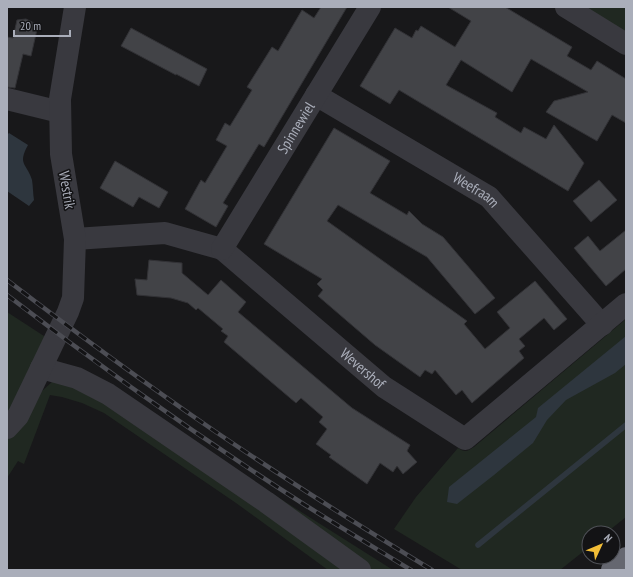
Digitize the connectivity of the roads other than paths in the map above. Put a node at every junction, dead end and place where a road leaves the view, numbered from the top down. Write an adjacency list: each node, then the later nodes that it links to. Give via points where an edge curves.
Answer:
1 (75, 7): 7 (street, Westrik)
2 (370, 7): 5 (street, Spinnewiel)
3 (566, 7): 4 (street)
4 (626, 44)
5 (316, 95): 9 (street, Spinnewiel); 11 (street, Weefraam, via 489,197)
6 (7, 99): 7 (street)
7 (60, 112): 8 (street, Westrik, via 61,154)
8 (75, 239): 9 (street, Wevershof, via 165,233); 12 (street, Westrik, via 73,298)
9 (222, 248): 11 (street, Wevershof, via 384,387 465,439)
10 (626, 304): 11 (street, Wevershof)
11 (602, 325)
12 (41, 368): 13 (street, Westrik, via 18,416); 15 (street, via 77,378 108,394)
13 (7, 428)
14 (626, 558): 16 (highway)
15 (360, 570)
16 (612, 570)

